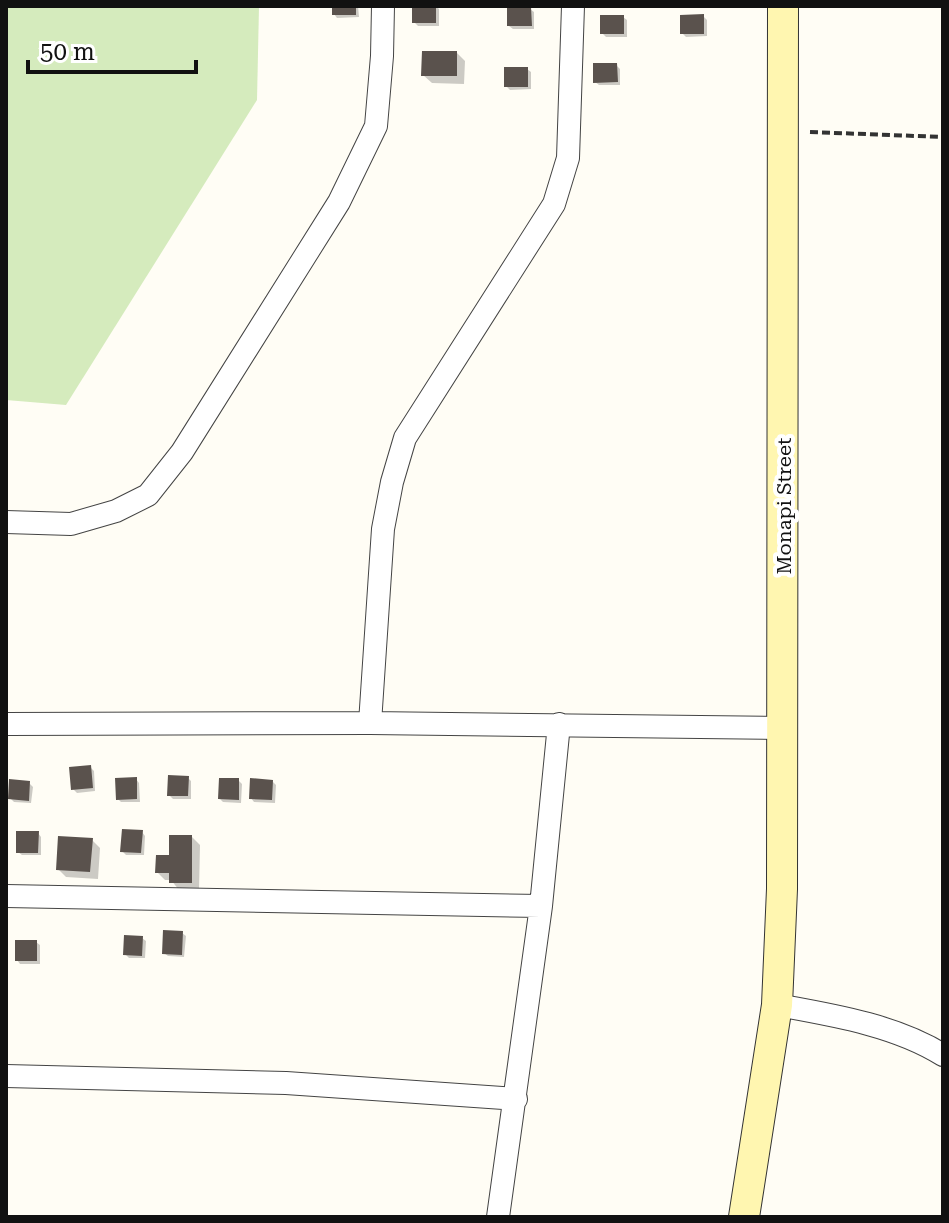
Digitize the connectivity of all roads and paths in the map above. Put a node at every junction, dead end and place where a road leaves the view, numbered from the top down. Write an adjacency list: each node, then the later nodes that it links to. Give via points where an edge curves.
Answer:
1 (383, 6): 6 (street, via 376,126 339,202 182,452 148,495 116,511 71,524)
2 (573, 6): 7 (street, via 568,158 554,204 405,438 392,482 383,529)
3 (783, 6): 4 (street, Monapi Street)
4 (783, 131): 5 (path); 10 (street, Monapi Street)
5 (943, 137)
6 (6, 522)
7 (370, 723): 8 (street); 9 (street)
8 (6, 724)
9 (559, 724): 10 (street); 12 (street)
10 (784, 728): 13 (street, Monapi Street)
11 (6, 896): 12 (street)
12 (541, 906): 16 (street)
13 (777, 1005): 14 (street, via 888,1031); 18 (street, Monapi Street)
14 (943, 1055)
15 (6, 1076): 16 (street, via 286,1083)
16 (516, 1099): 17 (street)
17 (498, 1217)
18 (744, 1217)

